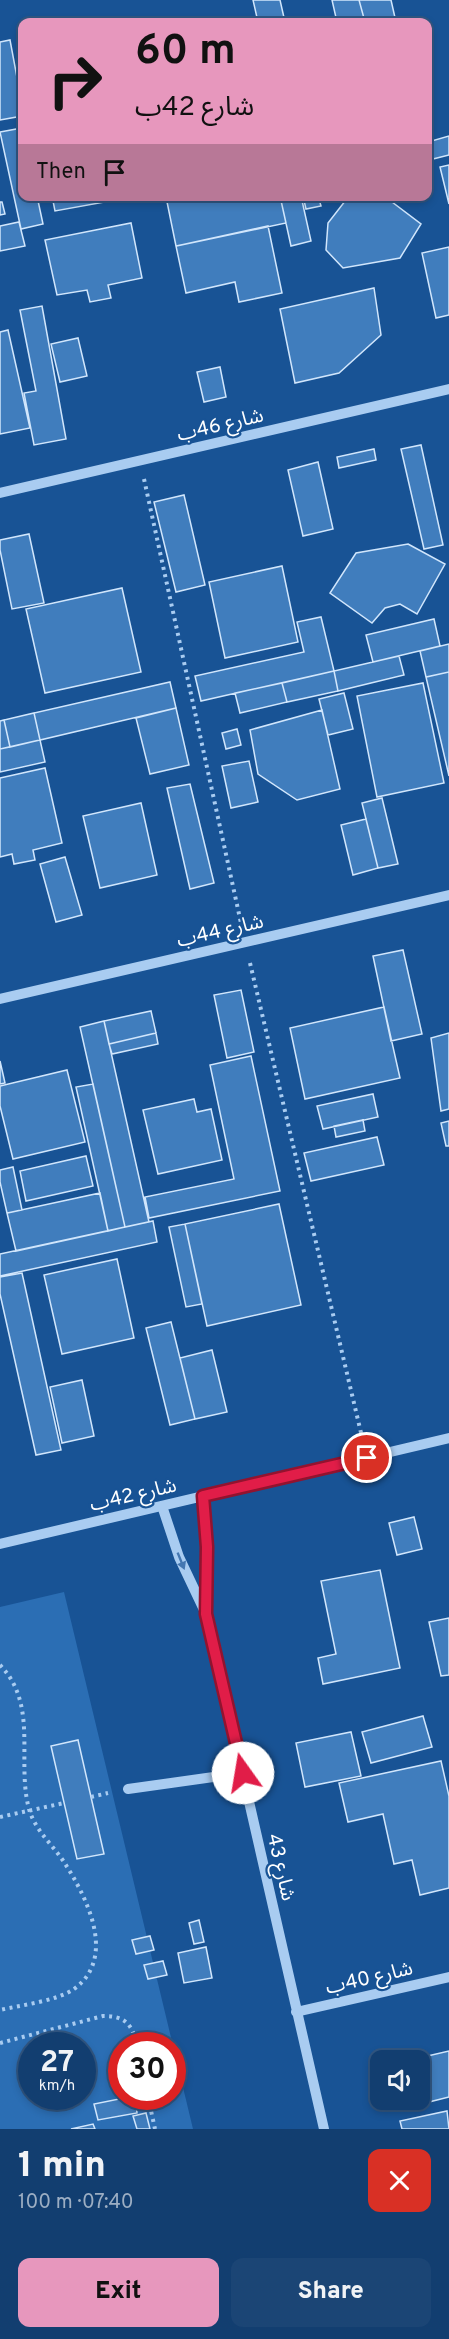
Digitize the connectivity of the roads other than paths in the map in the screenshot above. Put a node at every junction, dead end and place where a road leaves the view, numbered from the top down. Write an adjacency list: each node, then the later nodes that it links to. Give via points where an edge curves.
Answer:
1 (449, 389): 2 (street, شارع 46ب)
2 (0, 493)
3 (449, 895): 4 (street, شارع 44ب)
4 (0, 999)
5 (449, 1438): 6 (street, شارع 42ب)
6 (203, 1496): 7 (street, شارع 42ب); 9 (street, شارع 43)
7 (162, 1506): 8 (street, شارع 42ب); 9 (street, شارع 43, one-way to 9, via 179,1557)
8 (0, 1544)
9 (206, 1614): 10 (street, شارع 43)
10 (243, 1773): 11 (street); 13 (street, شارع 43)
11 (128, 1789)
12 (449, 1977): 13 (street, شارع 40ب)
13 (297, 2012): 14 (street, شارع 43)
14 (324, 2129)

